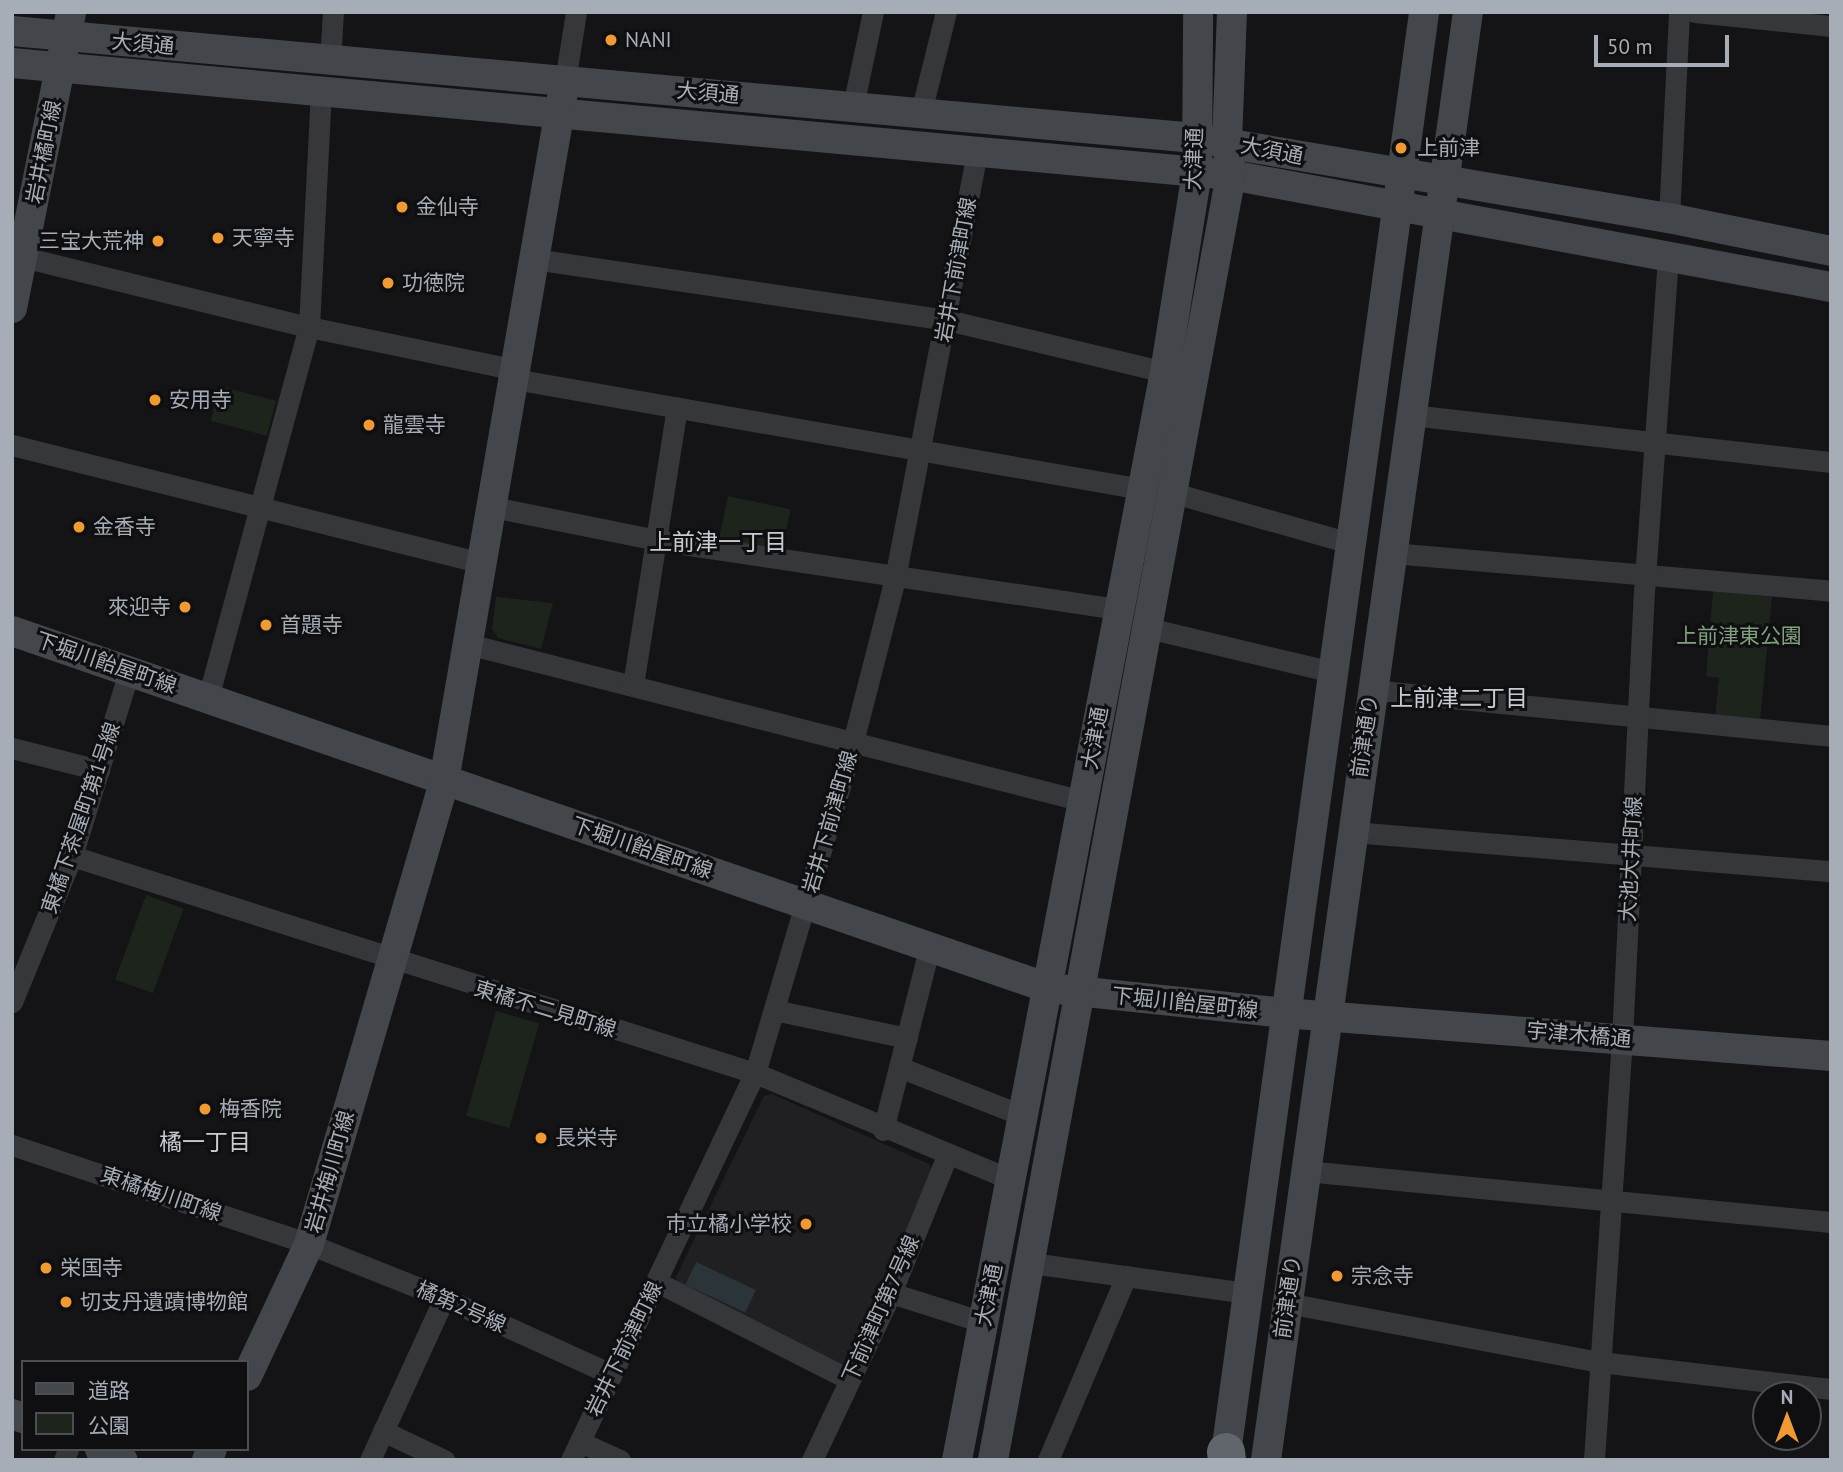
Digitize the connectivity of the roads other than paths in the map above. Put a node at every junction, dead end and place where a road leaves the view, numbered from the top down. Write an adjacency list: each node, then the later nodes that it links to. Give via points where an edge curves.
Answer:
1 (333, 12): 16 (street)
2 (576, 12): 17 (street)
3 (873, 12): 18 (street)
4 (946, 12): 20 (street)
5 (1198, 12): 21 (street, 大津通)
6 (1232, 12): 22 (street, 大津通)
7 (1424, 12): 26 (street, 前津通り)
8 (1468, 12): 27 (street, 前津通り)
9 (1679, 12): 30 (street)
10 (1695, 12): 12 (street)
11 (68, 25): 13 (street, 大須通); 15 (street, 岩井橘町線); 16 (street, 大須通)
12 (1831, 26)
13 (12, 31)
14 (12, 63): 15 (street, 大須通)
15 (60, 68): 16 (street, 大須通); 32 (street, 岩井橘町線)
16 (326, 75): 17 (street, 大須通); 19 (street, 大須通); 38 (street)
17 (565, 81): 18 (street, 大須通); 19 (street, 岩井梅川町線)
18 (852, 106): 20 (street, 大須通)
19 (559, 111): 23 (street, 大須通); 33 (street, 岩井梅川町線)
20 (921, 112): 21 (street, 大須通)
21 (1195, 138): 22 (street, 大須通); 24 (street, 大津通)
22 (1227, 142): 25 (street, 大津通); 26 (street, 大須通)
23 (978, 149): 24 (street, 大須通); 37 (street, 岩井下前津町線)
24 (1197, 172): 25 (street, 大須通); 39 (street, 大津通)
25 (1231, 175): 28 (street, 大須通); 48 (street, 大津通)
26 (1400, 175): 27 (street, 大須通); 28 (street, 前津通り)
27 (1442, 181): 29 (street, 前津通り); 30 (street)
28 (1398, 206): 29 (street, 大須通); 52 (street, 前津通り)
29 (1437, 216): 34 (street); 42 (street, 前津通り)
30 (1669, 218): 31 (street)
31 (1831, 251)
32 (23, 257): 36 (street, 岩井橘町線); 38 (street)
33 (534, 259): 37 (street); 40 (street, 岩井梅川町線)
34 (1668, 259): 35 (street); 43 (street, 大池大井町線)
35 (1831, 287)
36 (14, 295)
37 (947, 320): 39 (street); 45 (street, 岩井下前津町線)
38 (309, 327): 40 (street); 49 (street)
39 (1164, 372): 47 (street, 大津通)
40 (515, 375): 41 (street); 50 (street, 岩井梅川町線)
41 (677, 407): 45 (street); 51 (street)
42 (1411, 415): 43 (street); 53 (street, 前津通り)
43 (1654, 440): 46 (street); 55 (street, 大池大井町線)
44 (12, 445): 49 (street)
45 (924, 448): 47 (street); 56 (street, 岩井下前津町線)
46 (1831, 462)
47 (1142, 489): 58 (street, 大津通)
48 (1174, 493): 52 (street); 59 (street, 大津通)
49 (261, 506): 54 (street); 66 (street)
50 (493, 507): 51 (street); 54 (street, 岩井梅川町線)
51 (656, 540): 56 (street); 64 (street)
52 (1353, 544): 63 (street, 前津通り)
53 (1392, 553): 55 (street); 65 (street, 前津通り)
54 (483, 563): 61 (street, 岩井梅川町線)
55 (1645, 576): 57 (street); 67 (street, 大池大井町線)
56 (895, 578): 58 (street); 69 (street, 岩井下前津町線)
57 (1831, 591)
58 (1118, 609): 73 (street, 大津通)
59 (1148, 628): 63 (street); 82 (street, 大津通)
60 (12, 631): 62 (street, 下堀川飴屋町線)
61 (468, 644): 64 (street); 72 (street, 岩井梅川町線)
62 (130, 672): 66 (street, 下堀川飴屋町線); 71 (street, 東橘下茶屋町第1号線)
63 (1334, 672): 85 (street, 前津通り)
64 (633, 685): 69 (street)
65 (1371, 690): 67 (street); 74 (street, 前津通り)
66 (208, 698): 72 (street, 下堀川飴屋町線)
67 (1638, 716): 68 (street); 75 (street, 大池大井町線)
68 (1831, 736)
69 (853, 742): 73 (street); 78 (street, 岩井下前津町線)
70 (12, 748): 71 (street)
71 (99, 770): 76 (street, 東橘下茶屋町第1号線)
72 (444, 781): 78 (street, 下堀川飴屋町線); 80 (street, 岩井梅川町線)
73 (1083, 801): 81 (street, 大津通)
74 (1353, 832): 75 (street); 86 (street, 前津通り)
75 (1631, 855): 77 (street); 88 (street, 大池大井町線)
76 (72, 856): 80 (street, 東橘不二見町線); 83 (street, 東橘下茶屋町第1号線)
77 (1831, 871)
78 (807, 904): 79 (street, 下堀川飴屋町線); 84 (street, 岩井下前津町線)
79 (930, 946): 81 (street, 下堀川飴屋町線); 87 (street)
80 (391, 961): 91 (street, 東橘不二見町線); 100 (street, 岩井梅川町線)
81 (1048, 988): 82 (street, 下堀川飴屋町線); 92 (street, 大津通)
82 (1079, 992): 85 (street, 下堀川飴屋町線); 101 (street, 大津通)
83 (12, 1002)
84 (774, 1010): 87 (street); 91 (street, 岩井下前津町線)
85 (1284, 1013): 86 (street, 下堀川飴屋町線); 105 (street, 前津通り)
86 (1327, 1013): 88 (street, 宇津木橋通); 96 (street, 前津通り)
87 (907, 1038): 90 (street)
88 (1622, 1039): 89 (street, 宇津木橋通); 98 (street, 大池大井町線)
89 (1831, 1056)
90 (899, 1067): 92 (street); 93 (street)
91 (755, 1073): 93 (street, 東橘不二見町線); 103 (street, 岩井下前津町線)
92 (1024, 1116): 97 (street, 大津通)
93 (883, 1130): 95 (street, 東橘不二見町線)
94 (12, 1144): 100 (street, 東橘梅川町線)
95 (947, 1156): 97 (street, 東橘不二見町線); 104 (street, 下前津町第7号線)
96 (1306, 1171): 98 (street); 107 (street, 前津通り)
97 (1012, 1180): 108 (street, 大津通)
98 (1611, 1201): 99 (street); 109 (street, 大池大井町線)
99 (1831, 1222)
100 (309, 1244): 106 (street, 橘第2号線); 110 (street, 岩井梅川町線)
101 (1031, 1263): 102 (street); 124 (street, 大津通)
102 (1126, 1276): 105 (street); 125 (street)
103 (657, 1282): 111 (street, 岩井下前津町線); 112 (street)
104 (891, 1293): 108 (street); 112 (street, 下前津町第7号線)
105 (1246, 1293): 117 (street, 前津通り)
106 (444, 1298): 111 (street, 橘第2号線); 114 (street)
107 (1287, 1303): 109 (street); 126 (street, 前津通り)
108 (983, 1322): 123 (street, 大津通)
109 (1600, 1363): 113 (street); 127 (street, 大池大井町線)
110 (248, 1374)
111 (611, 1374): 116 (street, 岩井下前津町線)
112 (850, 1380): 122 (street, 下前津町第7号線)
113 (1831, 1389)
114 (383, 1431): 119 (street); 120 (street)
115 (104, 1451): 118 (street)
116 (576, 1451): 121 (street)
117 (1226, 1457)
118 (123, 1460)
119 (370, 1460)
120 (444, 1460)
121 (620, 1460)
122 (811, 1460)
123 (957, 1460)
124 (993, 1460)
125 (1048, 1460)
126 (1266, 1460)
127 (1594, 1460)

